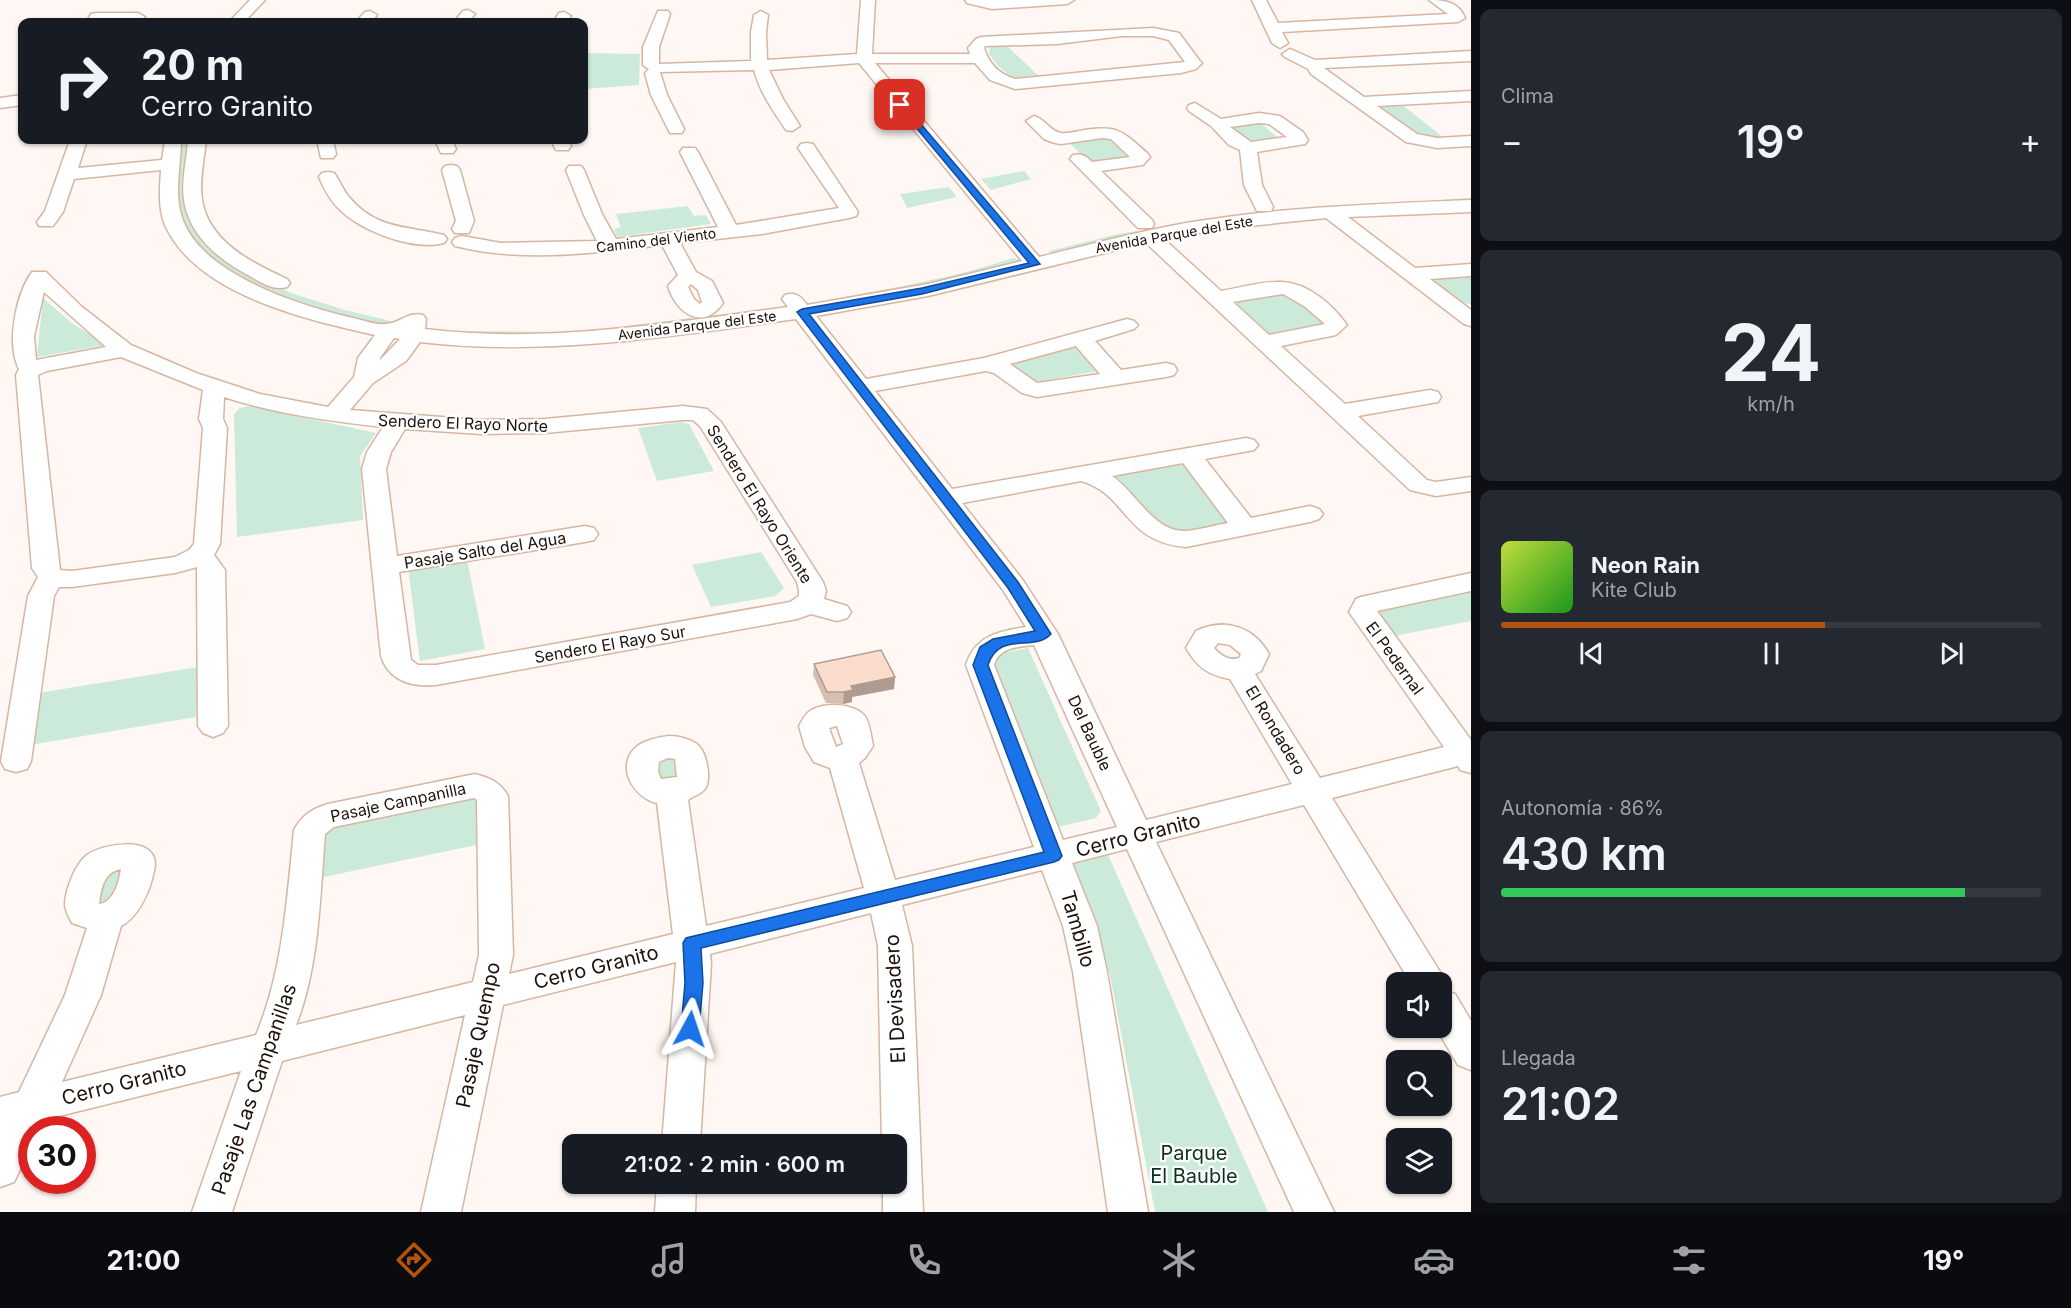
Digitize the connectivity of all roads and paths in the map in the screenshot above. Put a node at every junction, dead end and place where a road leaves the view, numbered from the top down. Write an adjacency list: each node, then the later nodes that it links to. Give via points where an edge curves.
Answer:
1 (96, 0): 11 (street)
2 (258, 0): 13 (street)
3 (868, 0): 17 (street)
4 (1067, 0): 7 (street)
5 (1259, 0): 14 (street)
6 (1436, 0): 14 (street, via 1458,18)
7 (972, 5)
8 (663, 14): 20 (street, via 651,47)
9 (761, 15): 18 (street, via 756,38)
10 (140, 17): 12 (street)
11 (94, 18)
12 (125, 18)
13 (240, 18)
14 (1273, 28): 19 (street, via 1285,48)
15 (976, 44): 15 (street, via 996,77 1009,83 1181,68 1194,60 1179,40 1166,33 1128,32); 17 (street, via 897,65)
16 (1471, 56): 19 (street)
17 (867, 62): 18 (street, via 827,67); 58 (street)
18 (761, 65): 20 (street); 31 (street, via 766,87)
19 (1315, 66): 24 (street)
20 (656, 68): 32 (street, via 659,95)
21 (1471, 96): 24 (street)
22 (1248, 99): 28 (street)
23 (18, 101): 25 (street)
24 (1360, 102): 35 (street, via 1418,140)
25 (0, 103)
26 (1195, 108): 30 (street)
27 (1095, 114): 33 (street)
28 (1270, 118): 30 (street); 40 (street, via 1306,144)
29 (1034, 121): 34 (street)
30 (1220, 124): 40 (street)
31 (792, 126)
32 (676, 129)
33 (1112, 134): 34 (street); 43 (street, via 1141,158)
34 (1061, 139): 43 (street)
35 (1471, 141)
36 (77, 144): 46 (street)
37 (173, 144): 42 (street, Avenida Parque del Este)
38 (197, 144): 66 (street, Avenida Parque del Este, via 193,201 201,225 220,247 248,267 287,286)
39 (807, 148): 54 (street, Camino del Viento, via 848,209 822,219)
40 (1248, 148): 50 (street, via 1253,185)
41 (690, 152): 54 (street)
42 (171, 164): 46 (street); 67 (street, Avenida Parque del Este, via 169,202 175,225 187,243 211,265 254,291 296,308)
43 (1088, 169): 53 (street)
44 (451, 170): 55 (street, via 465,221)
45 (575, 170): 57 (street)
46 (67, 174): 52 (street, via 54,212)
47 (328, 177): 55 (street, Camino del Viento, via 341,200 372,223 402,235 447,243)
48 (1471, 195): 50 (street, Avenida Parque del Este)
49 (1471, 206): 51 (street, Avenida Parque del Este)
50 (1264, 207): 53 (street, Avenida Parque del Este)
51 (1330, 212): 53 (street, Avenida Parque del Este); 60 (street)
52 (46, 222)
53 (1147, 230): 58 (street, Avenida Parque del Este); 61 (street)
54 (730, 232): 56 (street, Camino del Viento)
55 (462, 236): 57 (street, Camino del Viento, via 486,248)
56 (668, 239): 57 (street, Camino del Viento); 64 (street, via 688,276 679,290 688,307)
57 (609, 246)
58 (1030, 258): 62 (street, Avenida Parque del Este, via 922,291)
59 (1471, 270): 60 (street)
60 (1410, 274): 63 (street)
61 (1216, 298): 69 (street); 69 (street, via 1290,289 1336,325 1329,330)
62 (797, 305): 64 (street, Avenida Parque del Este); 77 (street, Del Bauble)
63 (1467, 313)
64 (704, 318): 66 (street, Avenida Parque del Este, via 606,336 546,340 480,340)
65 (1127, 325): 68 (street)
66 (415, 327): 67 (street, Avenida Parque del Este); 74 (street, via 391,363)
67 (389, 331): 74 (street, via 369,358)
68 (1081, 338): 71 (street); 75 (street)
69 (1264, 342): 80 (street)
70 (123, 350): 72 (street); 72 (street, Sendero El Rayo Norte, via 39,276 26,321 24,352); 76 (street, Sendero El Rayo Norte)
71 (986, 364): 75 (street, via 1006,369 1026,387 1037,390); 77 (street)
72 (30, 369): 95 (street, via 27,375 45,568)
73 (1166, 370): 75 (street)
74 (365, 378): 82 (street)
75 (1116, 378)
76 (213, 387): 79 (street, Sendero El Rayo Norte); 84 (street, via 211,419)
77 (861, 387): 89 (street, Del Bauble)
78 (1431, 397): 80 (street)
79 (256, 400): 82 (street, Sendero El Rayo Norte); 84 (street, via 232,410)
80 (1339, 412): 88 (street, via 1419,485 1431,489)
81 (699, 414): 83 (street, Sendero El Rayo Norte, via 544,426); 97 (street, Sendero El Rayo Oriente, via 709,422 810,582 814,592)
82 (334, 415): 83 (street, Sendero El Rayo Norte)
83 (398, 422): 94 (street, via 374,469)
84 (215, 428): 93 (street, via 207,544)
85 (1246, 445): 86 (street)
86 (1189, 456): 87 (street); 91 (street)
87 (1084, 475): 89 (street); 91 (street, via 1107,482 1152,530 1167,538 1185,539)
88 (1471, 484)
89 (946, 498): 99 (street, Del Bauble, via 1013,585)
90 (1310, 514): 91 (street)
91 (1245, 527)
92 (585, 534): 94 (street, Pasaje Salto del Agua)
93 (198, 557): 95 (street, via 175,565 64,580); 101 (street, via 208,562 212,570)
94 (386, 566): 97 (street, Sendero El Rayo Sur, via 396,663 409,674 436,675 797,610)
95 (52, 578): 104 (street, via 40,596)
96 (1471, 582): 102 (street, El Pedernal, via 1371,603 1364,608 1364,616)
97 (810, 603): 98 (street, Sendero El Rayo Oriente)
98 (837, 612)
99 (1044, 634): 109 (street, Del Bauble); 110 (street, Tambillo, via 998,642 985,651 980,665)
100 (1238, 669): 106 (street, El Rondadero)
101 (213, 726)
102 (1469, 756): 106 (street, Cerro Granito)
103 (842, 757): 111 (street, El Devisadero)
104 (16, 760)
105 (483, 788): 108 (street, Pasaje Campanilla, via 466,787 328,816); 115 (street, Pasaje Quempo, via 492,796 496,941)
106 (1313, 791): 109 (street, Cerro Granito); 114 (street, El Rondadero)
107 (671, 792): 113 (street)
108 (314, 824): 117 (street, Pasaje Las Campanillas, via 308,836 293,975)
109 (1138, 835): 110 (street, Cerro Granito); 128 (street, Del Bauble)
110 (1054, 856): 111 (street, Cerro Granito); 127 (street, Tambillo, via 1086,948)
111 (883, 897): 113 (street, Cerro Granito); 126 (street, El Devisadero, via 895,946)
112 (107, 916): 119 (street, via 83,995 66,1035)
113 (692, 943): 115 (street, Cerro Granito); 120 (street, via 694,983)
114 (1422, 972)
115 (488, 994): 117 (street, Cerro Granito); 124 (street, Pasaje Quempo)
116 (1452, 1022): 118 (street)
117 (269, 1047): 119 (street, Cerro Granito); 123 (street, Pasaje Las Campanillas)
118 (1471, 1054)
119 (15, 1110): 121 (street)
120 (682, 1134)
121 (0, 1169)
122 (676, 1194): 125 (street)
123 (212, 1212)
124 (441, 1212)
125 (675, 1212)
126 (903, 1212)
127 (1128, 1212)
128 (1314, 1212)

